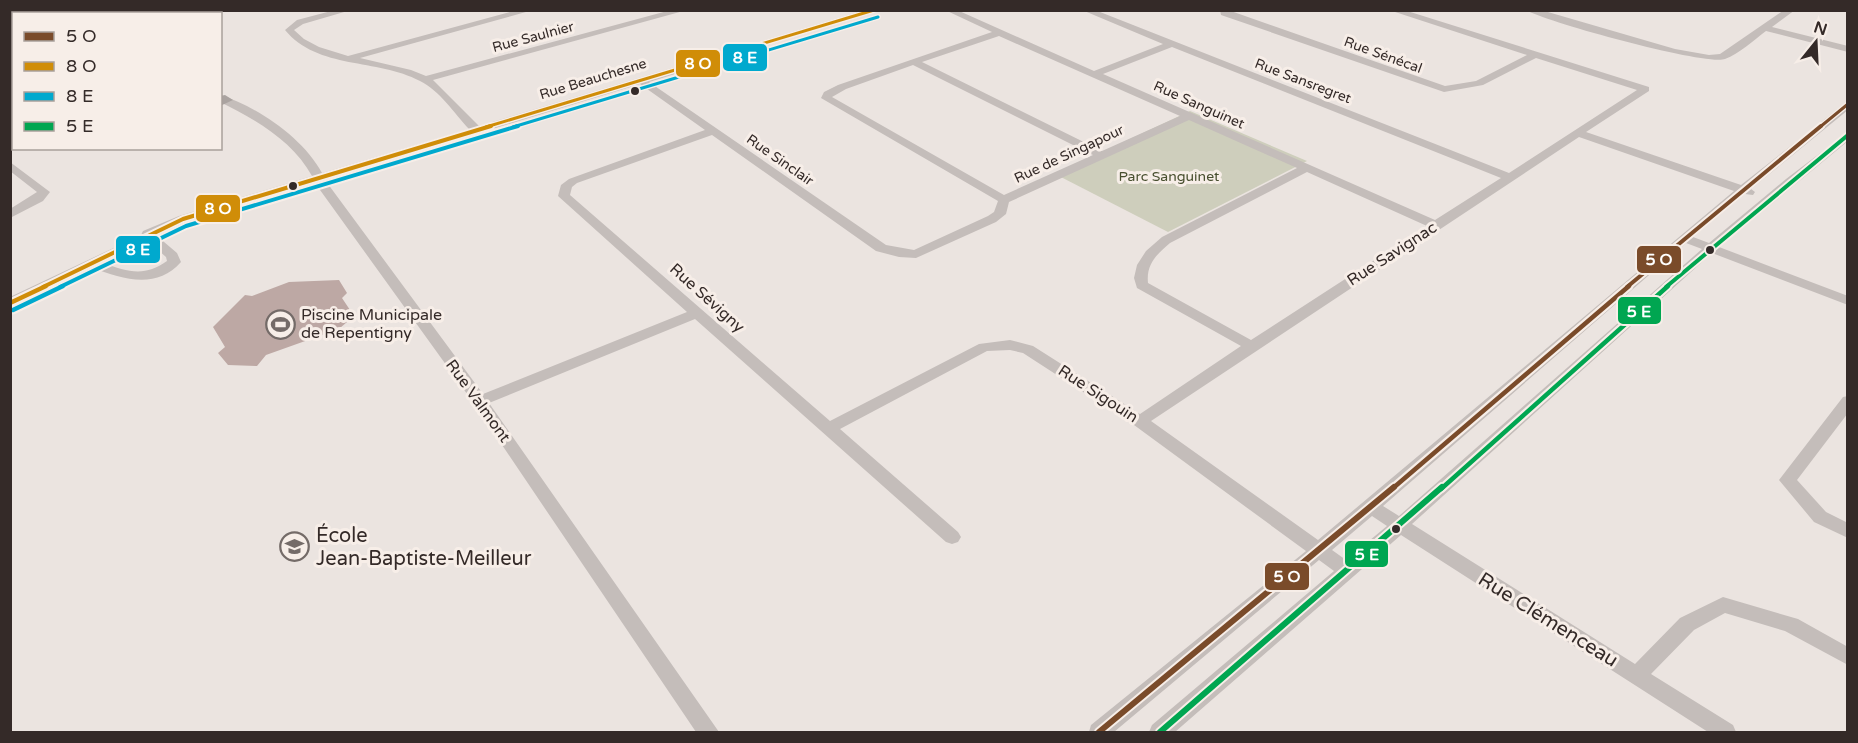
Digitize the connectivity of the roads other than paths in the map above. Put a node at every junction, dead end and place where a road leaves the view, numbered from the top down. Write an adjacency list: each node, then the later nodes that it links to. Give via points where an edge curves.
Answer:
1 (347, 10): 16 (street, via 290,27 292,34 311,45)
2 (529, 10): 16 (street)
3 (683, 10): 19 (street, Rue Saulnier)
4 (876, 10): 20 (street, Rue Beauchesne)
5 (949, 10): 12 (street, Rue Sanguinet)
6 (1086, 10): 13 (street, Rue Sansregret)
7 (1224, 10): 15 (street, Rue Sénécal, via 1444,90 1474,86)
8 (1393, 10): 15 (street)
9 (1530, 10): 11 (street, via 1674,52 1709,58 1722,57)
10 (1791, 10): 11 (street)
11 (1766, 28): 14 (street)
12 (998, 33): 17 (street); 18 (street, Rue Sanguinet)
13 (1171, 44): 18 (street); 33 (street, Rue Sansregret)
14 (1848, 49)
15 (1534, 55): 27 (street, Rue Savignac, via 1645,89)
16 (348, 59): 19 (street, via 400,69)
17 (914, 62): 29 (street); 36 (street, via 842,87 826,96 828,102)
18 (1092, 75): 23 (street, Rue Sanguinet)
19 (426, 79): 25 (street)
20 (640, 80): 25 (street, Rue Beauchesne); 26 (street, Rue Sinclair)
21 (222, 100): 32 (street, Rue Valmont, via 274,129)
22 (1848, 104): 24 (street)
23 (1188, 116): 29 (street, Rue de Singapour); 31 (street, Rue Sanguinet)
24 (1824, 124): 28 (street); 34 (street)
25 (476, 130): 32 (street, Rue Beauchesne)
26 (713, 131): 42 (street, Rue Sinclair, via 881,248); 46 (street, Rue Sévigny, via 573,181 567,185 564,196)
27 (1578, 133): 33 (street, Rue Savignac); 34 (street)
28 (1848, 133): 35 (street)
29 (1101, 155): 36 (street, Rue de Singapour)
30 (10, 165): 37 (street, via 44,192)
31 (1306, 168): 38 (street, Rue Sanguinet); 47 (street, via 1166,240 1149,253 1140,275 1142,285)
32 (318, 177): 39 (street, Rue Beauchesne); 48 (street, Rue Valmont)
33 (1510, 177): 38 (street, Rue Savignac)
34 (1744, 190): 35 (street); 40 (street)
35 (1766, 198): 41 (street)
36 (1004, 200): 42 (street, Rue de Singapour, via 1000,214 992,219)
37 (10, 214)
38 (1436, 225): 47 (street, Rue Savignac)
39 (147, 234): 43 (street, Rue Beauchesne); 43 (street, via 174,262 154,275 136,278)
40 (1684, 238): 41 (street); 52 (street)
41 (1710, 248): 44 (street); 53 (street)
42 (907, 255)
43 (92, 263): 45 (street, Rue Beauchesne)
44 (1848, 301)
45 (10, 303)
46 (697, 313): 48 (street); 51 (street, Rue Sévigny)
47 (1251, 346): 50 (street, Rue Savignac)
48 (480, 401): 60 (street, Rue Valmont)
49 (1848, 401): 54 (street, via 1787,480 1820,517)
50 (1140, 421): 51 (street, Rue Sigouin, via 1028,349 1010,345 984,347); 56 (street, Rue Sigouin)
51 (828, 429): 55 (street, Rue Sévigny)
52 (1371, 507): 53 (street, Rue Clémenceau); 56 (street)
53 (1399, 526): 57 (street); 59 (street, Rue Clémenceau)
54 (1848, 531)
55 (952, 537)
56 (1319, 549): 57 (street, Rue Sigouin); 61 (street)
57 (1346, 570): 62 (street)
58 (1848, 657): 59 (street, via 1791,625 1723,605 1687,624)
59 (1636, 676): 63 (street, Rue Clémenceau)
60 (708, 732)
61 (1099, 732)
62 (1160, 732)
63 (1725, 732)

